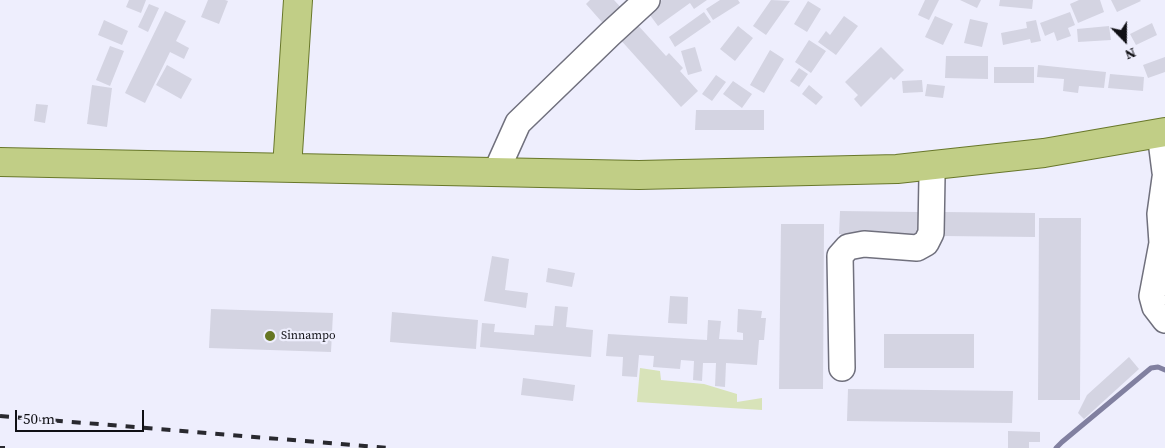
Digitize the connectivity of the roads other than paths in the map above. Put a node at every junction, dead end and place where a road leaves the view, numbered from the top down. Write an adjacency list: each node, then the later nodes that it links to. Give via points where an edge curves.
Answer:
1 (298, 0): 6 (main road)
2 (648, 0): 7 (street, via 518,123)
3 (1163, 132): 5 (main road, via 1044,153); 8 (street)
4 (0, 162): 6 (main road)
5 (935, 165): 7 (main road, via 897,169 639,175); 11 (street, via 931,233 926,243 917,248 864,244 848,247 840,256)
6 (287, 168): 7 (main road)
7 (496, 172)
8 (1165, 172)
9 (1165, 178): 10 (street, via 1160,214 1162,243 1152,296)
10 (1165, 320)
11 (842, 368)

